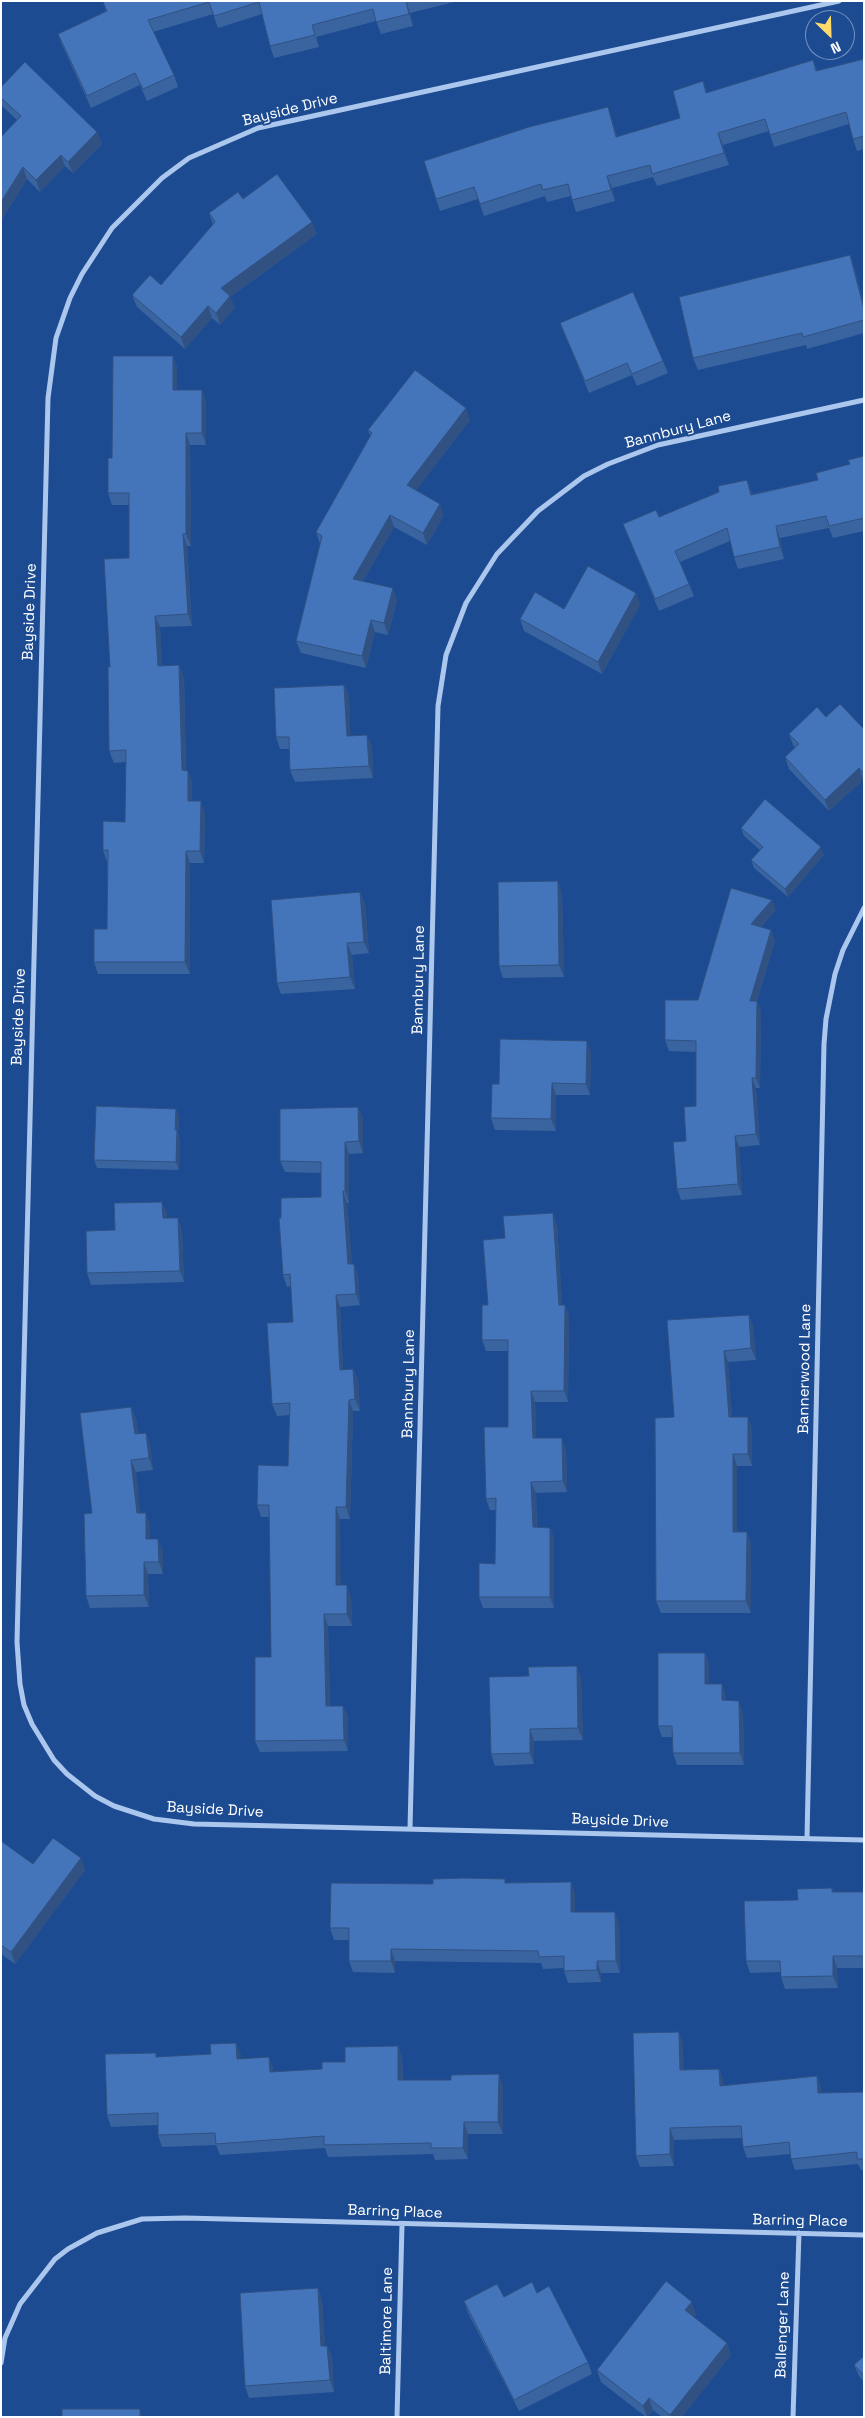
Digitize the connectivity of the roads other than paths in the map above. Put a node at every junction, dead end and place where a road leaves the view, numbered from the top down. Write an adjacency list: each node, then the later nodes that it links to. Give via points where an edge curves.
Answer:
1 (839, 1): 4 (street, Bayside Drive, via 258,128 223,141 189,158 162,178 112,228 82,274 56,338 48,408 30,1056 17,1642 24,1704 42,1743 67,1774 95,1796 135,1814 194,1824)
2 (864, 400): 4 (street, Bannbury Lane, via 658,445 584,476 538,511 497,554 466,603 446,655 438,706)
3 (864, 908): 5 (street, Bannerwood Lane, via 835,974 824,1044)
4 (410, 1828): 5 (street, Bayside Drive)
5 (807, 1838): 6 (street, Bayside Drive)
6 (864, 1840)
7 (402, 2225): 8 (street, Barring Place); 10 (street, Barring Place, via 161,2218 111,2228 68,2249 42,2274 11,2322); 11 (street, Baltimore Lane)
8 (799, 2233): 9 (street, Barring Place); 12 (street, Ballenger Lane)
9 (864, 2235)
10 (1, 2363)
11 (397, 2417)
12 (793, 2417)

